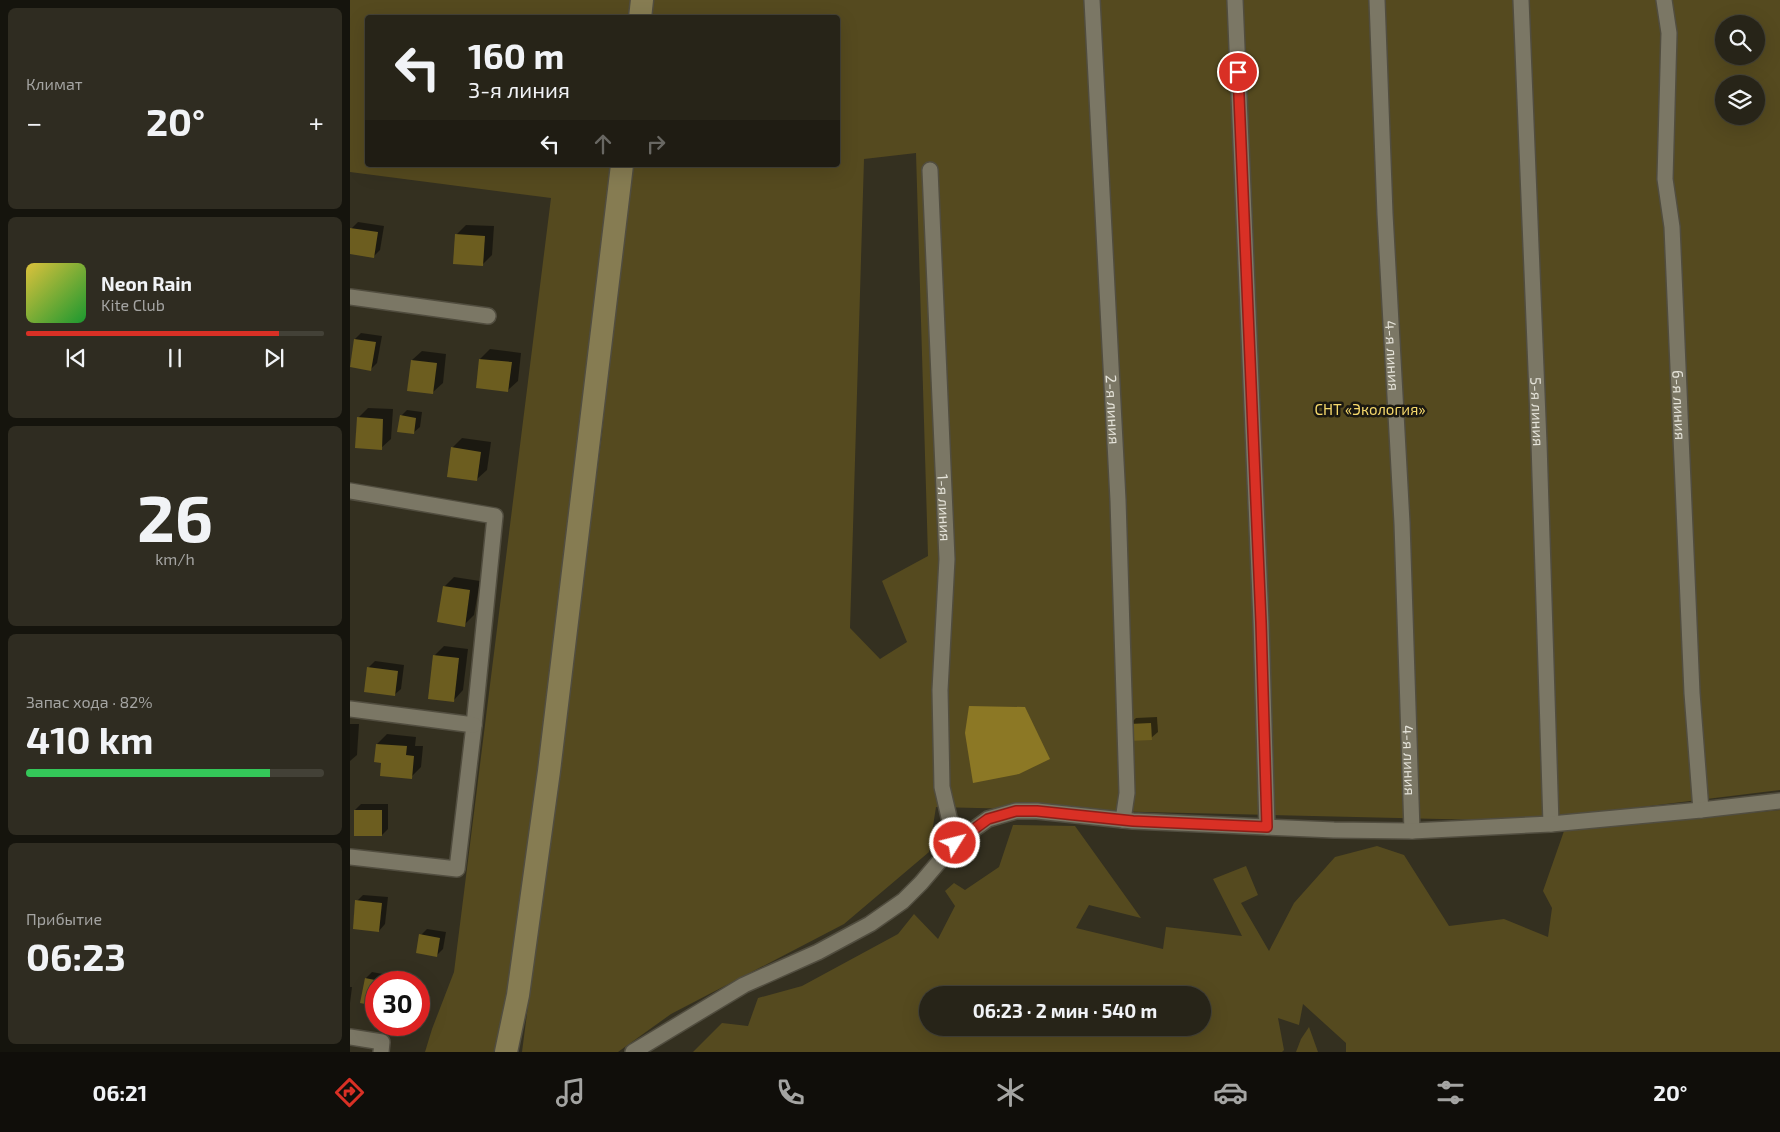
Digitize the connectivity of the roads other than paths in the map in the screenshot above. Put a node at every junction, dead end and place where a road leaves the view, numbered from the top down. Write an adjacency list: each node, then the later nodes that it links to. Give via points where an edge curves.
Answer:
1 (642, 0): 7 (main road)
2 (1092, 0): 17 (street, 2-я линия, via 1118,510 1127,793)
3 (1235, 0): 19 (street)
4 (1377, 0): 20 (street, 4-я линия, via 1402,523)
5 (1521, 0): 18 (street, 5-я линия, via 1540,453)
6 (1664, 0): 16 (street, 6-я линия, via 1669,33 1665,179 1672,227 1692,693)
7 (640, 15)
8 (622, 167): 25 (main road, via 549,771 518,995)
9 (930, 170): 21 (street, 1-я линия, via 947,559 940,690 942,787)
10 (350, 297): 11 (street)
11 (488, 316)
12 (350, 492): 14 (street, via 495,516)
13 (350, 709): 14 (street)
14 (474, 725): 22 (street, via 457,869)
15 (1780, 801): 16 (street)
16 (1701, 810): 18 (street)
17 (1122, 820): 19 (street); 21 (street, via 1016,811 988,819)
18 (1551, 824): 20 (street)
19 (1267, 827): 20 (street)
20 (1412, 831)
21 (955, 843): 26 (street, via 903,901 870,924 744,986)
22 (350, 857)
23 (350, 1037): 24 (street, via 382,1042)
24 (381, 1052)
25 (506, 1052)
26 (633, 1052)

